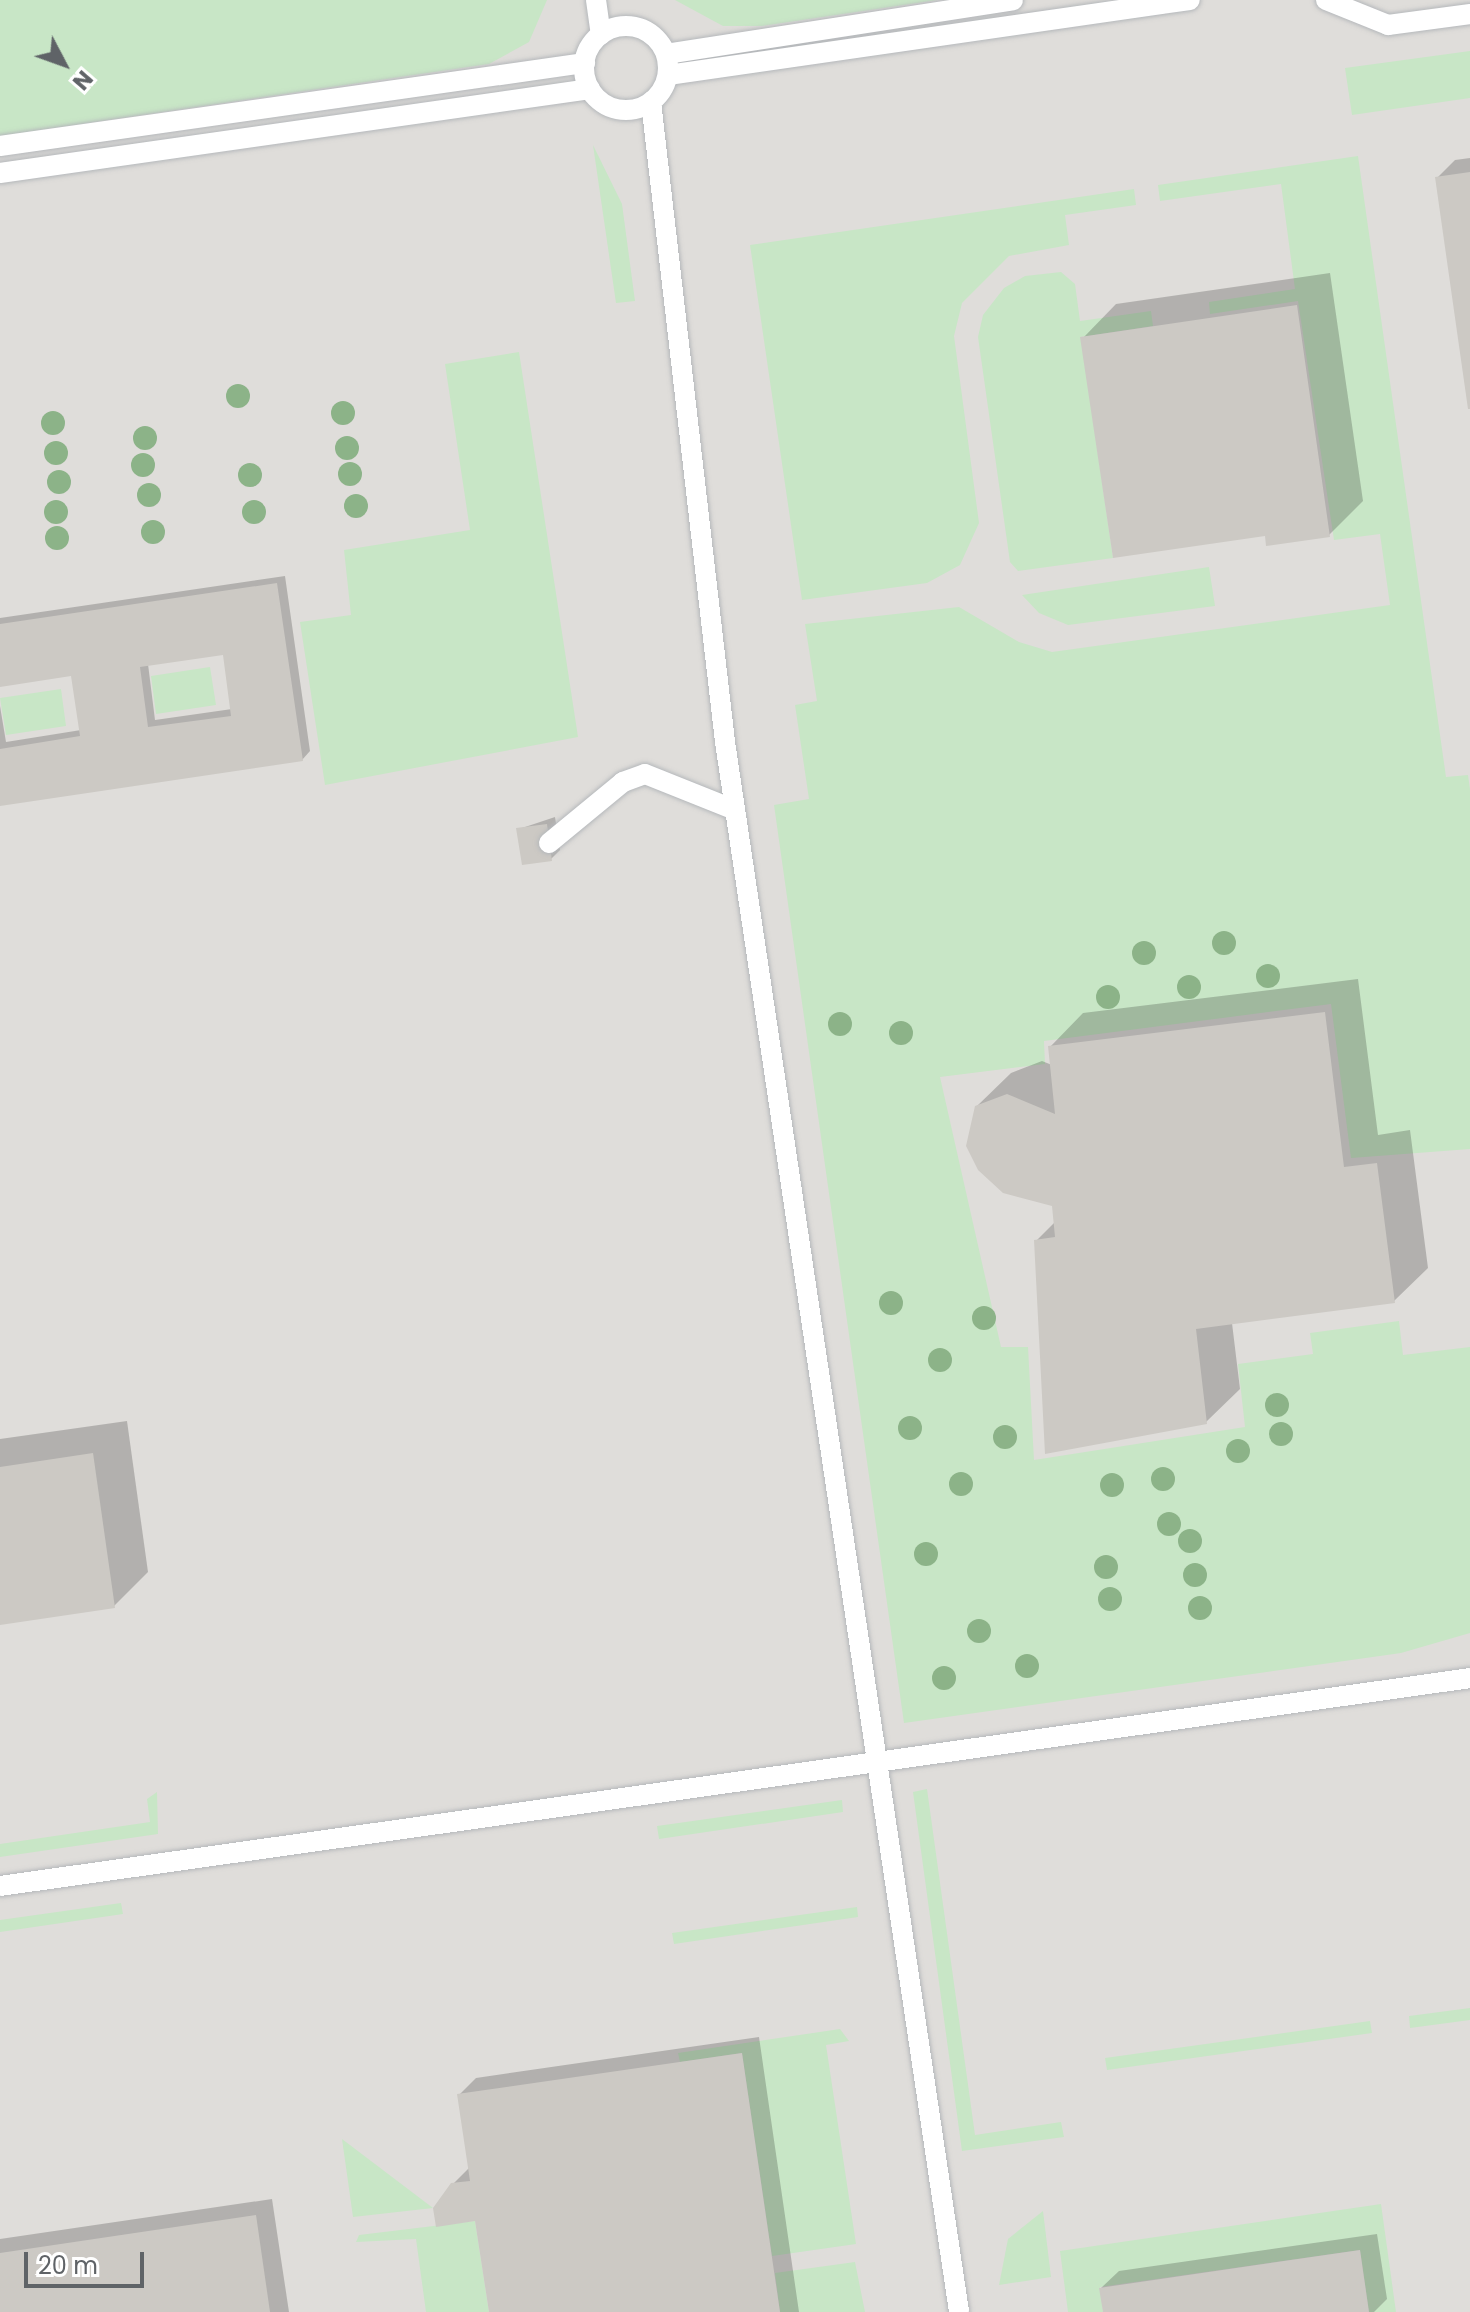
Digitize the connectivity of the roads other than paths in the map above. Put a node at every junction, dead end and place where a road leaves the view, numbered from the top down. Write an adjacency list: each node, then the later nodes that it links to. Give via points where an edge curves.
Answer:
1 (596, 0): 6 (lane)
2 (1013, 0): 7 (lane)
3 (1190, 0): 9 (lane)
4 (1326, 0): 5 (lane, via 1388,25)
5 (1470, 14)
6 (601, 35): 7 (lane, via 639,27); 8 (lane)
7 (666, 54): 9 (lane)
8 (585, 63): 10 (lane); 12 (lane)
9 (668, 75): 11 (lane)
10 (590, 89): 11 (lane, via 617,109); 13 (lane)
11 (651, 102): 14 (lane)
12 (0, 146)
13 (0, 173)
14 (735, 810): 15 (lane, via 645,774 623,782); 17 (lane)
15 (549, 843)
16 (1470, 1678): 17 (lane)
17 (876, 1761): 18 (lane); 19 (lane)
18 (0, 1886)
19 (959, 2312)

